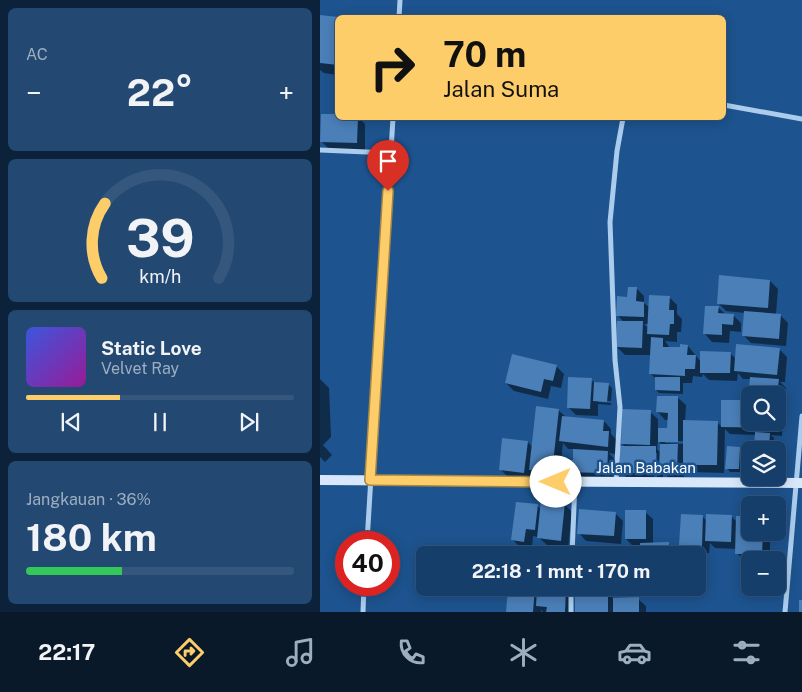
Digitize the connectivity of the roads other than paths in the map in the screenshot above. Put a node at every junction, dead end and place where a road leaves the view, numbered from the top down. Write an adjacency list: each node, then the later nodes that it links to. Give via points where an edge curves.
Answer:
1 (400, 0): 2 (street)
2 (399, 15)
3 (726, 104): 4 (street)
4 (802, 119)
5 (392, 120): 8 (street)
6 (623, 120): 13 (street, via 610,222 620,407)
7 (320, 150): 8 (street)
8 (390, 153): 11 (street)
9 (802, 416): 14 (street)
10 (320, 480): 11 (street, Jalan Babakan)
11 (370, 480): 12 (street, Jalan Babakan); 15 (street)
12 (574, 482): 13 (street, Jalan Babakan); 16 (street)
13 (616, 482): 14 (street, Jalan Babakan)
14 (799, 483): 21 (street)
15 (368, 531)
16 (572, 546)
17 (363, 596): 19 (street)
18 (571, 596): 20 (street)
19 (362, 612)
20 (571, 612)
21 (785, 612)

